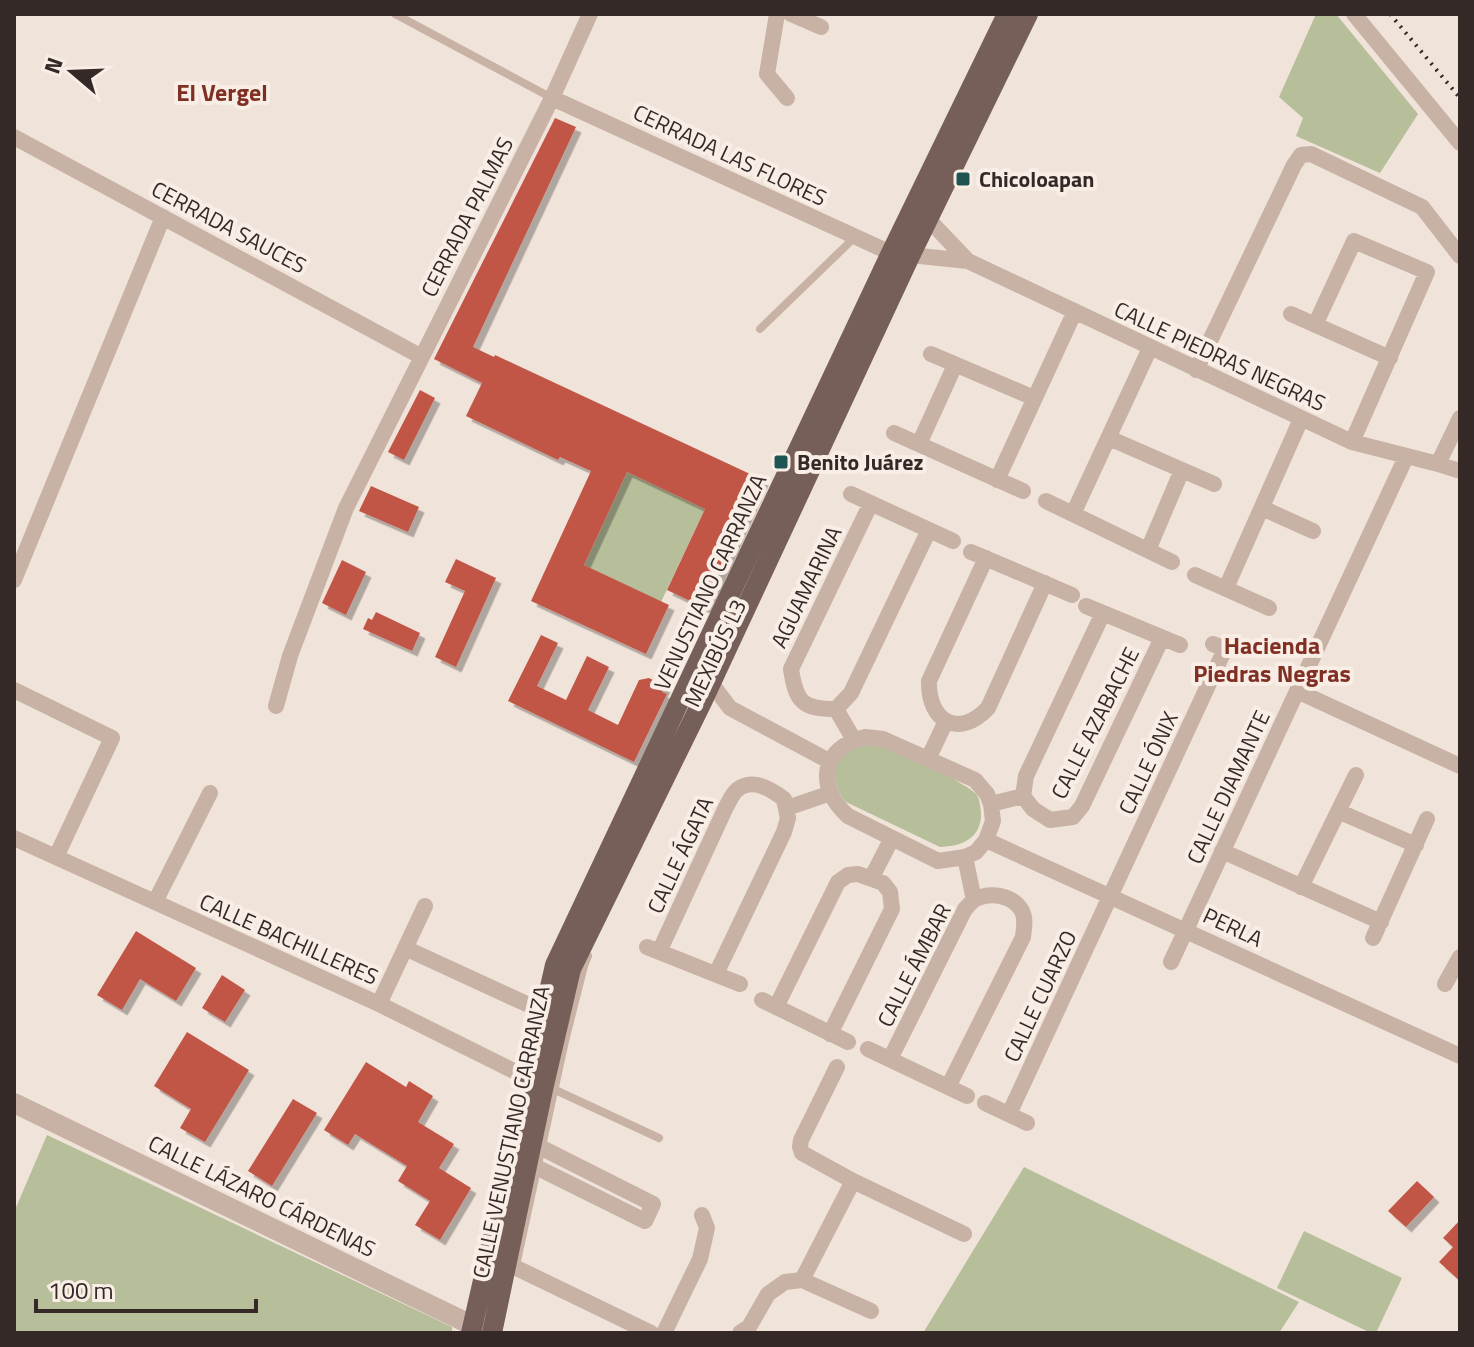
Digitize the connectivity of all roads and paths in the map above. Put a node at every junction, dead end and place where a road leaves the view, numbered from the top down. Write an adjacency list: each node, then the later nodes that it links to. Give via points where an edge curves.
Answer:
1 (395, 14): 11 (lane)
2 (777, 14): 12 (street, via 767,74)
3 (791, 14): 10 (street)
4 (1000, 14): 18 (lane, MEXIBÚS L3)
5 (1007, 14): 16 (main road, VENUSTIANO CARRANZA)
6 (1028, 14): 16 (main road, VENUSTIANO CARRANZA)
7 (1036, 14): 16 (lane)
8 (1354, 14): 14 (street)
9 (587, 15): 11 (street, CERRADA PALMAS)
10 (821, 27)
11 (552, 98): 17 (street, CERRADA LAS FLORES); 27 (street, CERRADA PALMAS)
12 (787, 98)
13 (14, 137): 15 (street, CERRADA SAUCES)
14 (1460, 143)
15 (163, 217): 27 (street, CERRADA SAUCES); 56 (street)
16 (925, 218): 18 (main road, VENUSTIANO CARRANZA); 20 (street, CALLE PIEDRAS NEGRAS)
17 (855, 237): 18 (street, CERRADA LAS FLORES); 24 (lane)
18 (902, 254): 20 (street, CALLE PIEDRAS NEGRAS); 66 (main road, VENUSTIANO CARRANZA); 109 (lane, MEXIBÚS L3, via 702,642 561,934)
19 (1460, 256): 30 (street, via 1422,207 1311,154 1301,155)
20 (968, 261): 21 (street, CALLE PIEDRAS NEGRAS)
21 (1075, 311): 25 (street, CALLE PIEDRAS NEGRAS); 31 (street)
22 (1291, 314): 23 (street)
23 (1315, 325): 28 (street); 28 (street, via 1354,241 1427,272)
24 (760, 329)
25 (1150, 348): 30 (street, CALLE PIEDRAS NEGRAS); 35 (street)
26 (931, 354): 29 (street)
27 (422, 357): 69 (street, CERRADA PALMAS, via 346,508)
28 (1390, 358): 36 (street)
29 (955, 365): 31 (street); 37 (street)
30 (1196, 370): 33 (street, CALLE PIEDRAS NEGRAS)
31 (1034, 398): 42 (street)
32 (1460, 418): 39 (street)
33 (1301, 419): 36 (street, CALLE PIEDRAS NEGRAS); 48 (street)
34 (894, 433): 37 (street)
35 (1109, 438): 40 (street); 49 (street)
36 (1352, 442): 38 (street, CALLE PIEDRAS NEGRAS)
37 (919, 444): 42 (street)
38 (1406, 457): 39 (street, CALLE PIEDRAS NEGRAS); 68 (street, CALLE DIAMANTE)
39 (1438, 464): 41 (street, CALLE PIEDRAS NEGRAS)
40 (1182, 470): 43 (street); 53 (street)
41 (1460, 471)
42 (997, 480): 44 (street)
43 (1214, 484)
44 (1023, 491)
45 (851, 494): 47 (street)
46 (1046, 501): 49 (street)
47 (871, 503): 50 (street); 73 (street, AGUAMARINA, via 791,669 797,696 810,707)
48 (1262, 508): 51 (street); 58 (street)
49 (1073, 514): 53 (street)
50 (929, 530): 52 (street); 73 (street, via 851,693)
51 (1313, 531)
52 (953, 541)
53 (1148, 550): 54 (street)
54 (1172, 562)
55 (1195, 575): 58 (street)
56 (14, 580)
57 (1045, 583): 59 (street); 74 (street, via 988,708 965,725); 74 (street, via 979,555 929,681 928,698)
58 (1226, 588): 61 (street)
59 (1072, 595)
60 (1086, 606): 62 (street)
61 (1269, 608)
62 (1103, 613): 63 (street); 82 (street, CALLE AZABACHE, via 1026,776)
63 (1162, 638): 64 (street); 82 (street, CALLE AZABACHE, via 1073,817 1050,820)
64 (1180, 645)
65 (1219, 647): 96 (street, CALLE ÓNIX)
66 (708, 681): 70 (street); 71 (main road, VENUSTIANO CARRANZA); 72 (main road, VENUSTIANO CARRANZA)
67 (14, 690): 92 (street, via 112,738)
68 (1297, 691): 78 (street); 91 (street, CALLE DIAMANTE)
69 (276, 706)
70 (730, 708): 72 (street); 77 (street)
71 (677, 709): 72 (street); 101 (main road, VENUSTIANO CARRANZA)
72 (703, 709): 101 (main road, VENUSTIANO CARRANZA); 116 (lane, MEXIBÚS L3, via 584,966)
73 (836, 709): 75 (street)
74 (946, 721): 76 (street)
75 (854, 740): 76 (street, via 883,739); 77 (street)
76 (928, 759): 83 (street, via 975,780)
77 (829, 761): 81 (street)
78 (1460, 766)
79 (1356, 775): 85 (street)
80 (210, 793): 98 (street)
81 (831, 793): 84 (street); 88 (street, via 848,816)
82 (1023, 796): 83 (street, CALLE AZABACHE)
83 (991, 804): 89 (street, via 993,821)
84 (787, 808): 105 (street, via 784,832); 105 (street, CALLE ÁGATA, via 784,799 760,785 736,791 653,950)
85 (1340, 812): 90 (street); 95 (street)
86 (1427, 819): 90 (street)
87 (14, 838): 92 (street, CALLE BACHILLERES)
88 (892, 838): 93 (street, via 938,861); 94 (street)
89 (986, 840): 93 (street); 96 (street, PERLA)
90 (1416, 845): 95 (street, via 1377,930)
91 (1222, 851): 95 (street); 100 (street, CALLE DIAMANTE)
92 (56, 857): 98 (street, CALLE BACHILLERES)
93 (965, 857): 97 (street)
94 (872, 877): 110 (street, via 890,892 892,909); 110 (street, via 848,875 838,882 769,1004)
95 (1301, 887)
96 (1111, 896): 100 (street, PERLA); 121 (street, CALLE CUARZO)
97 (974, 900): 114 (street, CALLE ÁMBAR); 117 (street, CALLE ÁMBAR, via 996,894 1010,899 1021,909 1023,937)
98 (155, 902): 108 (street, CALLE BACHILLERES)
99 (425, 906): 102 (street)
100 (1186, 929): 104 (street, CALLE DIAMANTE); 113 (street, PERLA)
101 (570, 945): 109 (main road, CALLE VENUSTIANO CARRANZA, via 555,965); 116 (main road, CALLE VENUSTIANO CARRANZA, via 571,969)
102 (405, 948): 108 (street); 109 (street)
103 (1460, 957): 107 (street)
104 (1171, 962)
105 (716, 974): 106 (street)
106 (740, 984)
107 (1445, 984)
108 (379, 1004): 116 (street, CALLE BACHILLERES)
109 (541, 1011): 116 (main road, CALLE VENUSTIANO CARRANZA)
110 (830, 1034): 111 (street)
111 (848, 1042)
112 (868, 1049): 114 (street)
113 (1460, 1056)
114 (890, 1059): 117 (street)
115 (837, 1067): 127 (street, via 800,1147)
116 (538, 1082): 123 (lane); 124 (main road, CALLE VENUSTIANO CARRANZA); 130 (main road, CALLE VENUSTIANO CARRANZA); 133 (lane, MEXIBÚS L3)
117 (948, 1087): 118 (street)
118 (967, 1096)
119 (14, 1103): 133 (street, CALLE LÁZARO CÁRDENAS)
120 (985, 1103): 121 (street)
121 (1009, 1114): 122 (street)
122 (1027, 1123)
123 (659, 1138)
124 (535, 1156): 125 (street); 126 (street); 130 (main road, CALLE VENUSTIANO CARRANZA)
125 (569, 1162): 126 (street); 126 (street, via 653,1204 645,1221)
126 (561, 1179)
127 (853, 1181): 129 (street); 131 (street)
128 (702, 1215): 136 (street, via 707,1228 700,1259)
129 (964, 1234)
130 (504, 1262): 133 (main road, CALLE VENUSTIANO CARRANZA); 134 (lane); 135 (street)
131 (802, 1280): 132 (street); 137 (street, via 785,1282 768,1294)
132 (871, 1311)
133 (476, 1330)
134 (500, 1333)
135 (651, 1333)
136 (664, 1333)
137 (740, 1333)

